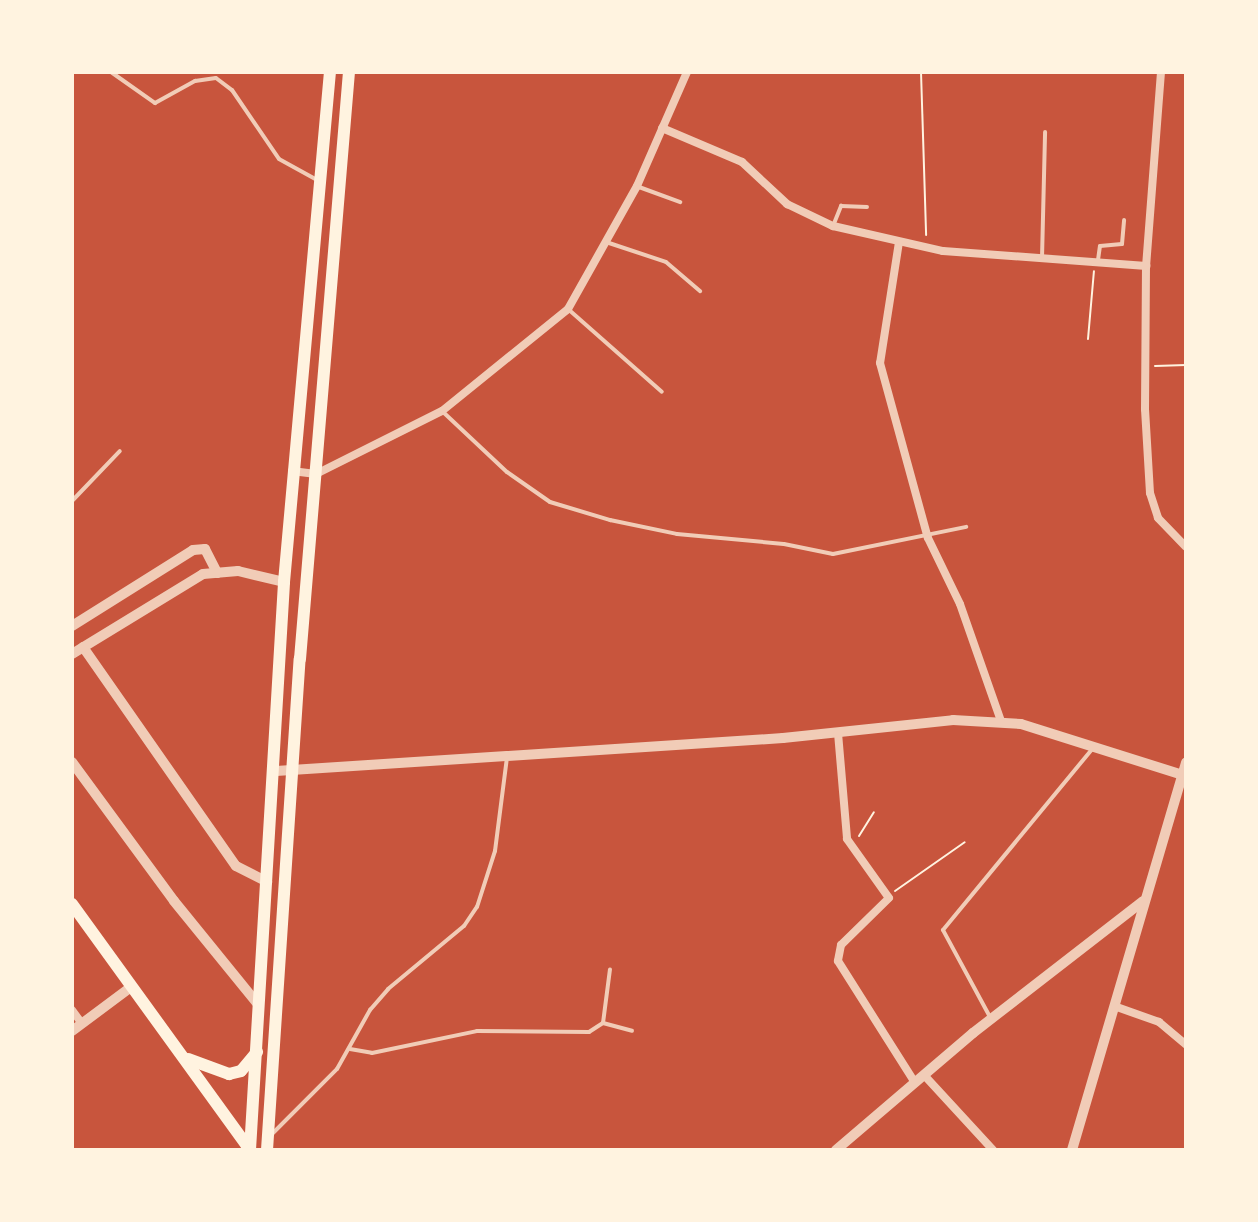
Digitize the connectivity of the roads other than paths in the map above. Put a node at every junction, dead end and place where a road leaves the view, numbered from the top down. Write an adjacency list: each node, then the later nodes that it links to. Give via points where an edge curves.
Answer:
1 (111, 72): 8 (lane, via 155,103 195,81 216,78 232,90 279,159)
2 (330, 72): 8 (main road)
3 (349, 72): 25 (main road)
4 (687, 72): 6 (street)
5 (1161, 72): 18 (street)
6 (662, 128): 9 (street); 13 (street, via 742,162 787,204)
7 (1045, 132): 16 (lane)
8 (320, 181): 24 (main road)
9 (637, 186): 10 (lane); 14 (street)
10 (680, 202)
11 (867, 207): 13 (lane, via 841,206)
12 (1124, 220): 17 (lane, via 1122,244 1100,246)
13 (833, 226): 15 (street)
14 (606, 242): 19 (lane, via 666,262); 20 (street)
15 (899, 242): 16 (street); 28 (street, via 880,363)
16 (1042, 258): 17 (street)
17 (1096, 262): 18 (street)
18 (1146, 266): 29 (street, via 1150,493 1158,518)
19 (700, 291)
20 (568, 309): 21 (lane); 22 (street)
21 (662, 392)
22 (442, 411): 25 (street); 28 (lane, via 507,472 550,502 610,520 833,554)
23 (120, 451): 26 (lane)
24 (292, 471): 25 (street); 31 (main road)
25 (316, 474): 42 (main road)
26 (72, 501)
27 (966, 527): 28 (lane)
28 (928, 538): 35 (street, via 960,604)
29 (1186, 547)
30 (217, 573): 31 (street, via 238,571); 32 (street, via 205,549 193,550); 33 (street, via 183,582)
31 (284, 582): 41 (main road)
32 (73, 623)
33 (83, 647): 34 (street); 44 (street, via 236,866)
34 (72, 654)
35 (1001, 721): 36 (street, via 953,720); 37 (street)
36 (838, 733): 38 (street); 62 (street, via 849,845 889,898 837,953)
37 (1092, 749): 43 (street); 52 (lane, via 943,930)
38 (508, 755): 42 (street); 58 (lane, via 495,851 477,907 464,926 405,971 370,1010)
39 (72, 762): 49 (street)
40 (1186, 762): 43 (street)
41 (276, 771): 42 (street); 44 (main road)
42 (293, 771): 63 (main road)
43 (1184, 776): 45 (street)
44 (267, 882): 49 (main road)
45 (1143, 901): 50 (street); 52 (street)
46 (72, 904): 48 (main road)
47 (610, 969): 53 (lane)
48 (131, 987): 54 (street); 60 (main road)
49 (257, 1003): 59 (main road)
50 (1114, 1006): 57 (street, via 1159,1022); 67 (street)
51 (72, 1010): 54 (street)
52 (991, 1019): 61 (street)
53 (603, 1023): 56 (lane); 58 (lane, via 589,1032 477,1031 372,1053)
54 (82, 1024): 55 (street)
55 (72, 1031)
56 (632, 1031)
57 (1186, 1045)
58 (350, 1049): 63 (lane)
59 (257, 1052): 60 (main road, via 241,1071 229,1074); 64 (main road)
60 (185, 1057): 64 (main road)
61 (924, 1075): 62 (street); 66 (street)
62 (915, 1083): 65 (street)
63 (268, 1144)
64 (250, 1150)
65 (836, 1150)
66 (993, 1150)
67 (1072, 1150)

